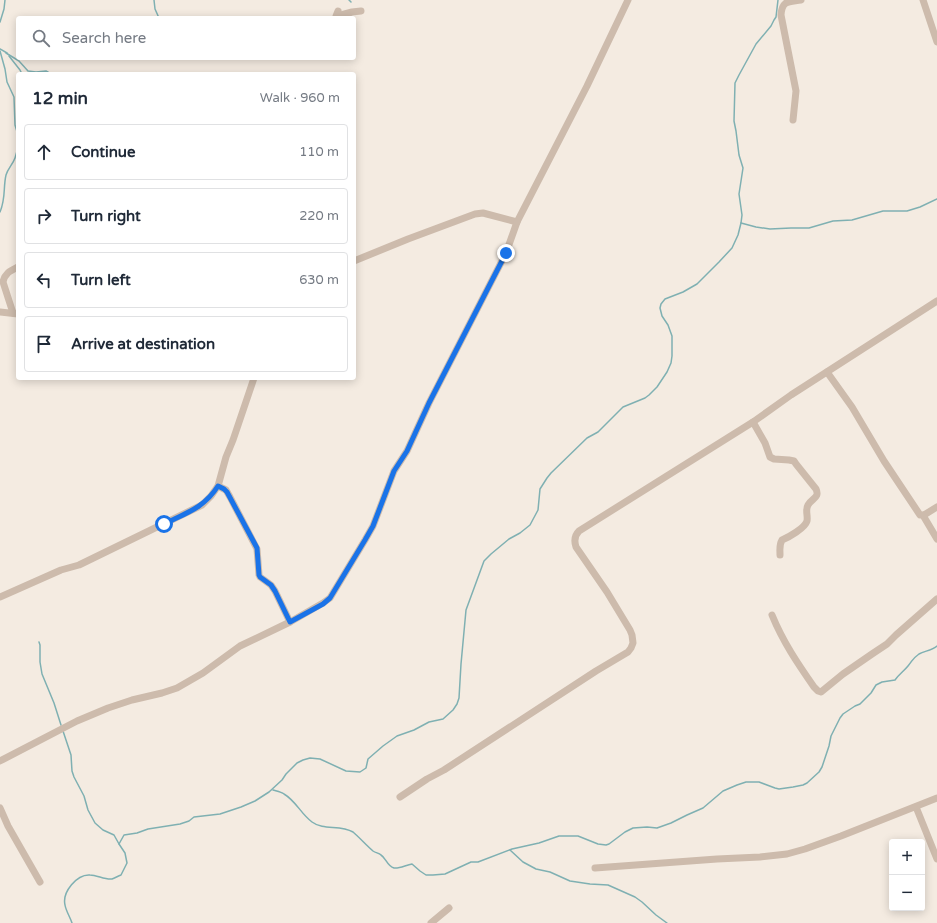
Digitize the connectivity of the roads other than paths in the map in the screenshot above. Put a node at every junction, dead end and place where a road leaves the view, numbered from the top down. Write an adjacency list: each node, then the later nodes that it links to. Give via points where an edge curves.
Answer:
1 (628, 0): 8 (street)
2 (796, 0): 7 (street, via 783,5 781,15 796,91)
3 (923, 0): 6 (street)
4 (361, 11): 5 (street)
5 (338, 14)
6 (937, 42)
7 (793, 120)
8 (517, 222): 9 (street, via 483,213 475,214); 25 (street, via 506,253 407,451 394,471 376,519 365,540 330,598)
9 (356, 260)
10 (16, 268): 13 (street, via 7,272 3,282)
11 (937, 301): 14 (street)
12 (0, 312): 13 (street)
13 (16, 314)
14 (827, 372): 16 (street); 19 (street, via 852,407 909,500 920,515)
15 (253, 380): 17 (street)
16 (753, 422): 21 (street, via 770,457 794,461 817,493 808,505 805,524 780,543); 27 (street, via 576,534 576,547 632,635 633,643 628,652)
17 (218, 486): 22 (street, via 198,508 79,565 61,570); 25 (street, via 226,490 258,549 259,575 275,591)
18 (937, 508): 19 (street)
19 (924, 515): 20 (street)
20 (937, 539)
21 (780, 555)
22 (0, 597)
23 (937, 599): 24 (street, via 887,644 821,692 814,687 794,657 780,635)
24 (772, 615)
25 (290, 622): 26 (street, via 240,646 177,688 108,708)
26 (0, 761)
27 (400, 797)
28 (937, 798): 29 (street)
29 (916, 807): 31 (street); 32 (street, via 787,854)
30 (0, 808): 33 (street)
31 (937, 859)
32 (595, 868)
33 (40, 882)
34 (449, 908): 35 (street)
35 (431, 923)

